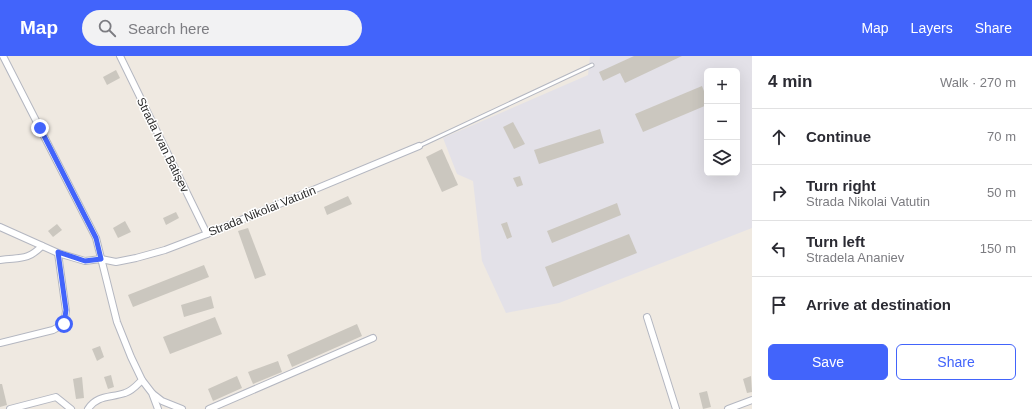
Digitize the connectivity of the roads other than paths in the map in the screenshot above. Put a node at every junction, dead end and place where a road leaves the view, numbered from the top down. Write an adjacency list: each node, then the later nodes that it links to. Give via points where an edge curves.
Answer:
1 (3, 56): 9 (street, via 96,238)
2 (120, 56): 6 (street, Strada Ivan Batișev)
3 (592, 65): 4 (lane)
4 (419, 146): 6 (street, Strada Nikolai Vatutin)
5 (0, 227): 7 (street, Strada Nikolai Vatutin)
6 (207, 234): 9 (street, Strada Nikolai Vatutin, via 136,258 116,262)
7 (42, 246): 8 (street, Strada Nikolai Vatutin); 10 (street, via 34,255)
8 (58, 252): 9 (street, Strada Nikolai Vatutin, via 85,261); 13 (street, via 66,310 64,324 53,330)
9 (101, 259): 14 (street, via 117,322)
10 (0, 260)
11 (646, 317): 23 (street)
12 (373, 338): 22 (street)
13 (0, 343)
14 (142, 380): 15 (street); 19 (street, via 135,388 97,400)
15 (152, 393): 20 (street); 21 (street, via 162,401)
16 (752, 400): 24 (street)
17 (10, 409): 18 (street, via 56,397)
18 (71, 409)
19 (88, 409)
20 (158, 409)
21 (182, 409)
22 (209, 409)
23 (676, 409)
24 (728, 409)

